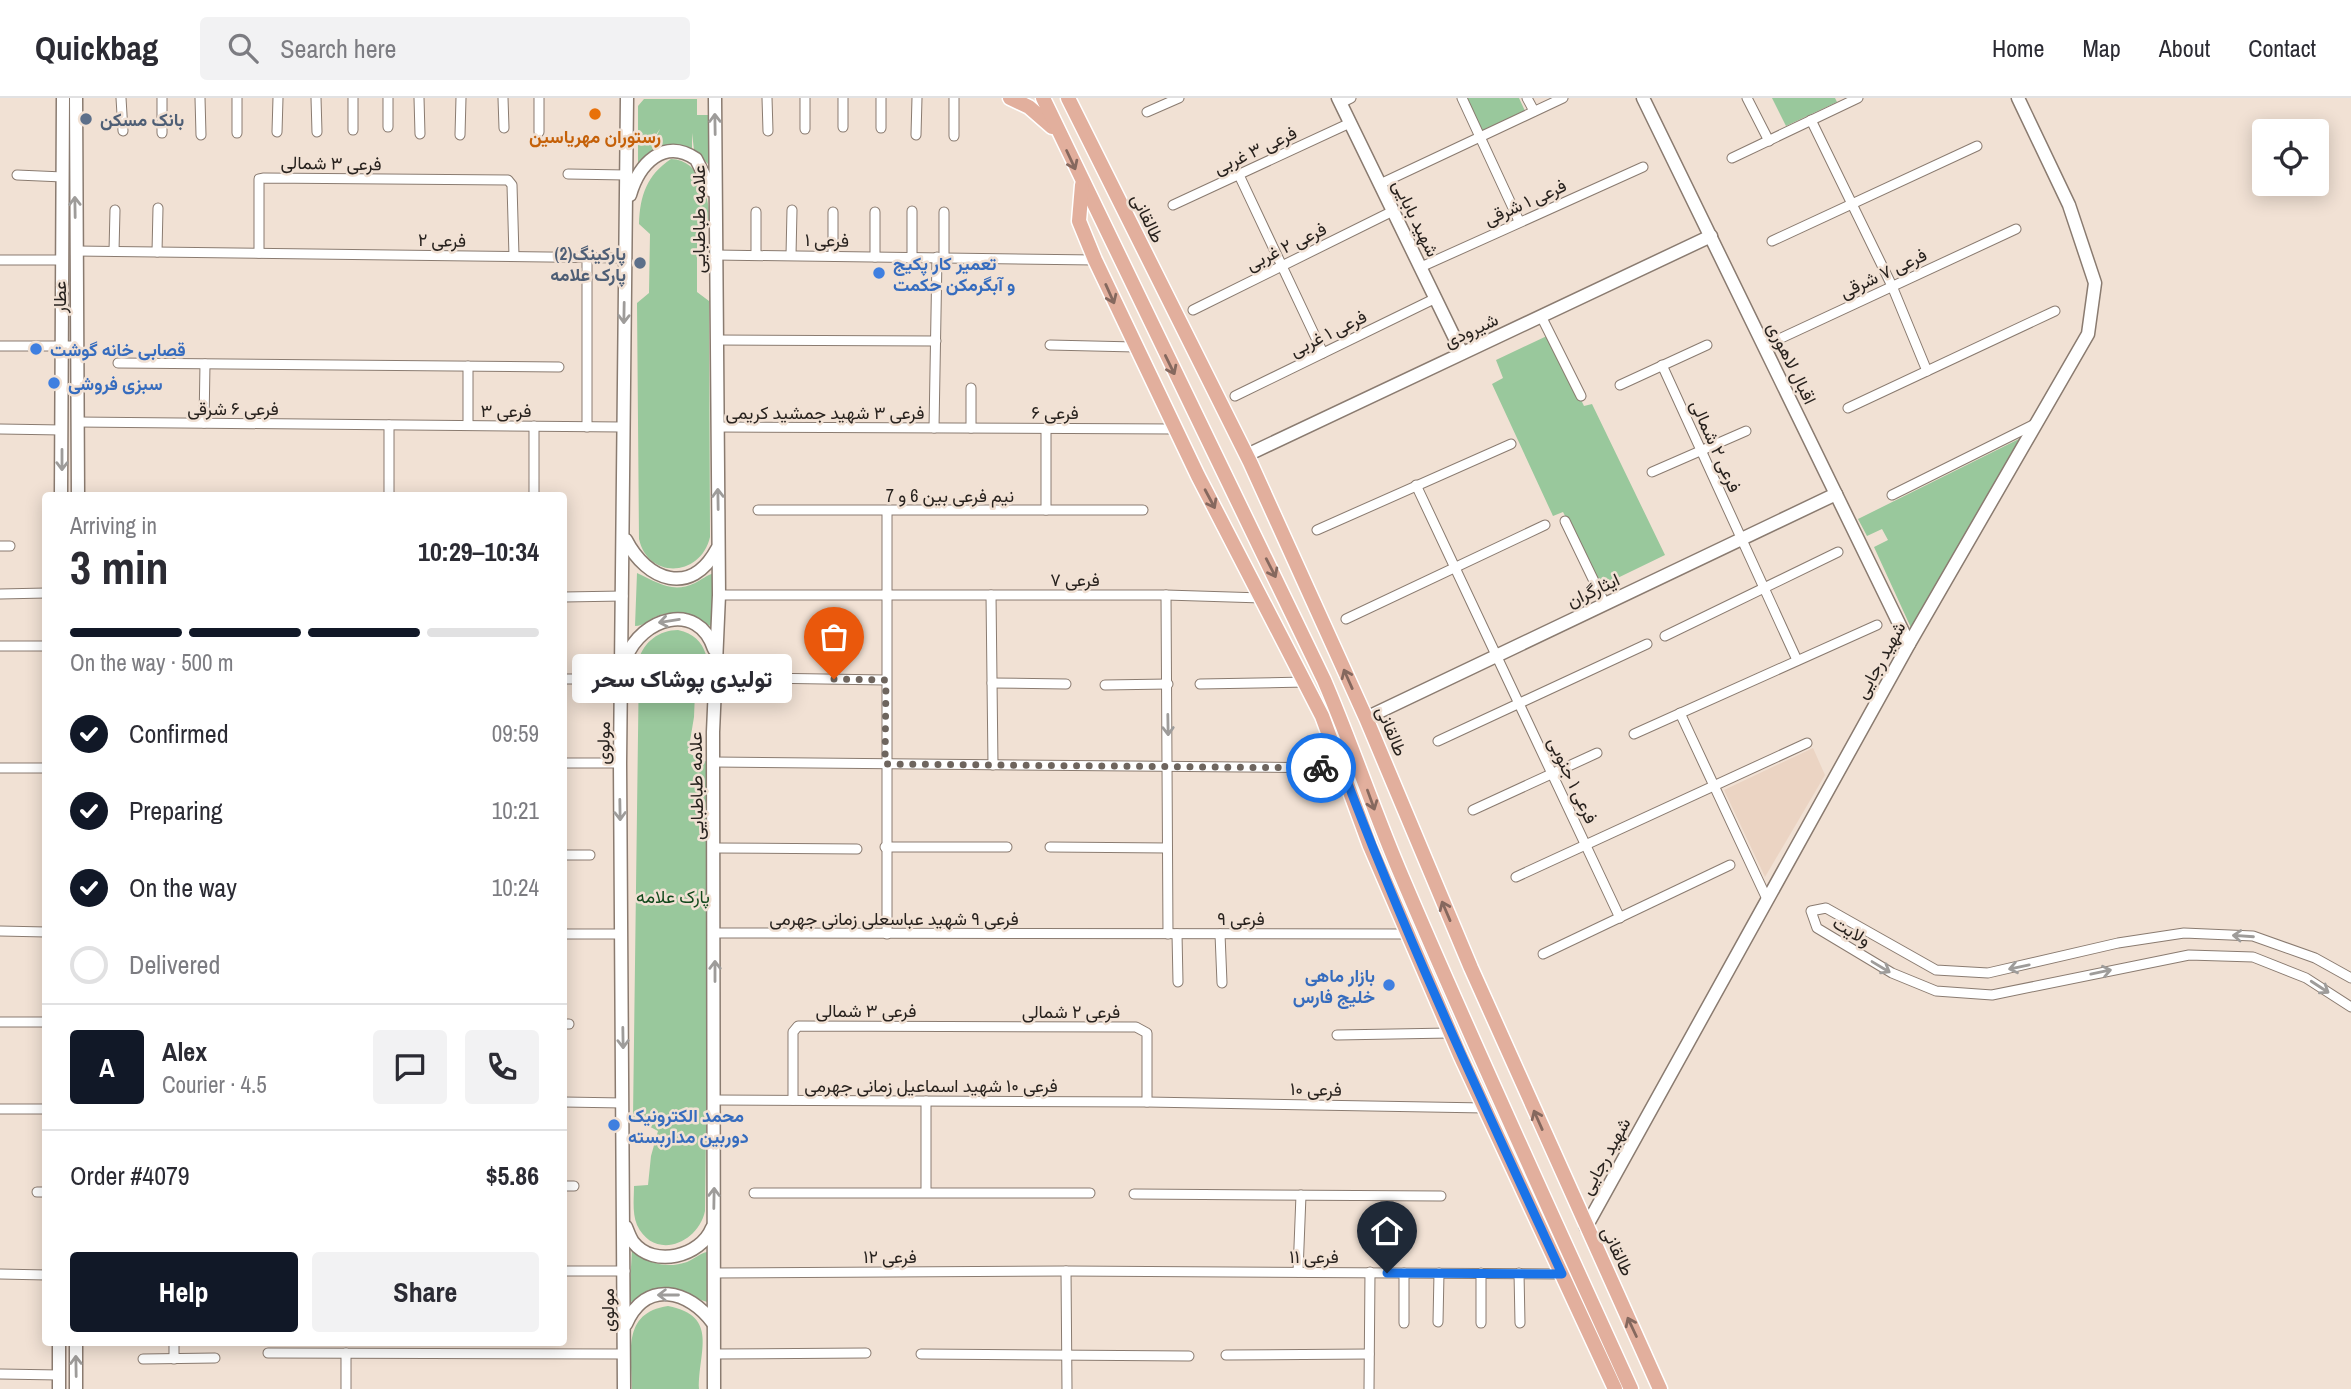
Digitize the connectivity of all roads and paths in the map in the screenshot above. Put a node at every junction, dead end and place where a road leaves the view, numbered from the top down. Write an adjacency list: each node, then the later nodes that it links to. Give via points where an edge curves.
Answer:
1 (56, 98): 42 (street)
2 (63, 98): 42 (street, عطار)
3 (76, 98): 42 (street, عطار)
4 (85, 98): 42 (street)
5 (121, 98): 50 (street)
6 (162, 98): 56 (street)
7 (200, 98): 58 (street)
8 (237, 98): 55 (street)
9 (278, 98): 52 (street)
10 (316, 98): 53 (street)
11 (353, 98): 49 (street)
12 (388, 98): 44 (street)
13 (419, 98): 57 (street)
14 (461, 98): 59 (street)
15 (503, 98): 46 (street)
16 (539, 98): 54 (street)
17 (626, 98): 70 (street, مولوی)
18 (715, 98): 77 (street, علامه طباطبایی, one-way to 18)
19 (767, 98): 51 (street)
20 (805, 98): 48 (street)
21 (843, 98): 45 (street)
22 (881, 98): 47 (street)
23 (917, 98): 60 (street)
24 (954, 98): 61 (street)
25 (1010, 98): 62 (main road, via 1039,115)
26 (1042, 98): 62 (main road)
27 (1068, 98): 156 (main road, طالقانی)
28 (1179, 98): 37 (street)
29 (1462, 98): 63 (street)
30 (1527, 98): 39 (street)
31 (1563, 98): 39 (street)
32 (1643, 98): 90 (street, اقبال لاهوری)
33 (1747, 98): 64 (street)
34 (1858, 98): 38 (street)
35 (2018, 98): 140 (street, شهید رجایی, via 2069,205 2095,283 2088,334)
36 (1343, 100): 43 (street, شهید بابایی)
37 (1163, 101): 40 (street)
38 (1844, 101): 41 (street)
39 (1534, 111): 63 (street)
40 (1147, 112)
41 (1811, 120): 64 (street); 76 (street)
42 (69, 121): 72 (street, عطار); 92 (street, عطار, one-way to 42)
43 (1350, 123): 71 (street, فرعی ۳ غربی); 74 (street, شهید بابایی)
44 (388, 127)
45 (843, 127)
46 (504, 128)
47 (881, 128)
48 (805, 129)
49 (353, 130)
50 (123, 131)
51 (768, 131)
52 (277, 132)
53 (317, 132)
54 (540, 132)
55 (237, 133)
56 (162, 134)
57 (420, 134)
58 (201, 135)
59 (460, 135)
60 (916, 135)
61 (954, 136)
62 (1060, 136): 73 (main road, one-way to 73)
63 (1481, 136): 74 (street); 88 (street)
64 (1769, 141): 66 (street)
65 (1977, 146): 76 (street)
66 (1732, 158)
67 (1643, 166): 88 (street, فرعی ۱ شرقی)
68 (568, 174): 70 (street)
69 (17, 175): 72 (street)
70 (626, 175): 75 (street, مولوی)
71 (1239, 175): 78 (street, فرعی ۳ غربی); 109 (street)
72 (63, 177): 107 (street, عطار)
73 (1082, 183): 108 (main road, via 1079,221); 228 (main road, one-way to 228, via 1285,595 1346,730)
74 (1380, 184): 83 (street, شهید بابایی)
75 (627, 203): 77 (street, via 649,160 673,149 696,159); 105 (street, مولوی)
76 (1851, 204): 91 (street); 111 (street)
77 (716, 205): 96 (street, علامه طباطبایی)
78 (1174, 205)
79 (158, 208): 94 (street)
80 (792, 210): 98 (street)
81 (115, 211): 93 (street)
82 (912, 211): 103 (street)
83 (1394, 211): 109 (street, فرعی ۲ غربی); 110 (street, شهید بابایی)
84 (756, 212): 97 (street)
85 (833, 212): 100 (street)
86 (874, 212): 102 (street)
87 (944, 212): 104 (street)
88 (1519, 221): 110 (street, فرعی ۱ شرقی)
89 (2015, 229): 111 (street, فرعی ۷ شرقی)
90 (1710, 236): 115 (street, شیرودی); 123 (street, اقبال لاهوری)
91 (1772, 241)
92 (76, 251): 93 (street, فرعی ۲); 122 (street, عطار)
93 (114, 251): 94 (street, فرعی ۲)
94 (156, 252): 95 (street, فرعی ۲)
95 (258, 253): 99 (street, فرعی ۲); 99 (street, فرعی ۳ شمالی, via 260,179 512,181)
96 (716, 255): 97 (street, فرعی ۱); 116 (street, علامه طباطبایی)
97 (756, 255): 98 (street, فرعی ۱)
98 (791, 255): 100 (street, فرعی ۱)
99 (514, 256): 101 (street, فرعی ۲)
100 (833, 256): 102 (street, فرعی ۱)
101 (587, 257): 105 (street, فرعی ۲); 144 (street)
102 (875, 257): 103 (street, فرعی ۱)
103 (912, 257): 104 (street, فرعی ۱)
104 (941, 257): 108 (street, فرعی ۱); 117 (street)
105 (625, 258): 145 (street, مولوی, one-way to 145)
106 (0, 260): 107 (street)
107 (63, 260): 121 (street, عطار)
108 (1095, 260): 124 (main road, one-way to 124)
109 (1282, 265): 113 (street, فرعی ۲ غربی); 125 (street)
110 (1421, 267): 112 (street, شهید بابایی)
111 (1892, 286): 123 (street, فرعی ۷ شرقی); 132 (street)
112 (1436, 298): 125 (street, فرعی ۱ غربی); 126 (street, شهید بابایی)
113 (1193, 310)
114 (2055, 311): 132 (street)
115 (1541, 316): 126 (street, شیرودی); 136 (street)
116 (716, 340): 117 (street); 146 (street, علامه طباطبایی)
117 (936, 341): 147 (street)
118 (1050, 345): 124 (street)
119 (1707, 345): 130 (street)
120 (0, 346): 121 (street)
121 (62, 346): 122 (street); 152 (street, عطار)
122 (77, 346): 138 (street, عطار)
123 (1764, 346): 163 (street, اقبال لاهوری)
124 (1135, 347): 151 (main road)
125 (1323, 353): 135 (street, فرعی ۱ غربی)
126 (1462, 353): 156 (street, شیرودی)
127 (118, 363): 128 (street)
128 (205, 364): 129 (street); 139 (street)
129 (468, 366): 131 (street); 142 (street)
130 (1662, 366): 133 (street); 155 (street, فرعی ۲ شمالی)
131 (559, 367)
132 (1927, 371): 137 (street)
133 (1620, 385)
134 (971, 388): 148 (street)
135 (1235, 396)
136 (1581, 396)
137 (1848, 408)
138 (77, 422): 139 (street, فرعی ۶ شرقی); 160 (street, عطار)
139 (204, 423): 141 (street, فرعی ۶ شرقی)
140 (2037, 423): 164 (street); 192 (street, شهید رجایی)
141 (389, 425): 142 (street, فرعی ۳); 161 (street)
142 (468, 425): 143 (street, فرعی ۳)
143 (534, 426): 144 (street, فرعی ۳); 162 (street)
144 (587, 426): 145 (street, فرعی ۳)
145 (622, 427): 172 (street, مولوی)
146 (717, 427): 147 (street, فرعی ۳ شهید جمشید کریمی); 174 (street, علامه طباطبایی, one-way to 146)
147 (934, 428): 148 (street, فرعی ۶)
148 (971, 428): 149 (street, فرعی ۶)
149 (1046, 428): 151 (street, فرعی ۶); 167 (street)
150 (0, 429): 152 (street)
151 (1175, 429): 186 (main road, one-way to 186)
152 (62, 430): 159 (street, عطار, one-way to 159)
153 (1745, 431): 155 (street)
154 (1511, 444): 158 (street)
155 (1701, 451): 157 (street); 173 (street, فرعی ۲ شمالی)
156 (1247, 455): 211 (main road, طالقانی, one-way to 156)
157 (1652, 472)
158 (1416, 485): 171 (street); 176 (street, فرعی ۱ جنوبی)
159 (61, 492)
160 (78, 492)
161 (389, 492)
162 (534, 492)
163 (1836, 494): 173 (street, ایثارگران); 192 (street, اقبال لاهوری)
164 (1892, 495)
165 (758, 510): 166 (street, نیم فرعی بین 6 و 7)
166 (887, 510): 167 (street, نیم فرعی بین 6 و 7); 180 (street)
167 (1046, 510): 168 (street, نیم فرعی بین 6 و 7)
168 (1143, 510)
169 (1565, 521): 187 (street)
170 (1545, 525): 176 (street)
171 (1317, 530)
172 (624, 536): 174 (street, via 636,560 668,577 700,572); 184 (street, مولوی)
173 (1741, 539): 177 (street, فرعی ۲ شمالی); 187 (street, ایثارگران)
174 (719, 546): 181 (street, علامه طباطبایی)
175 (1838, 552): 177 (street)
176 (1455, 568): 188 (street); 195 (street, فرعی ۱ جنوبی)
177 (1763, 587): 190 (street); 197 (street, فرعی ۲ شمالی)
178 (42, 593): 179 (street)
179 (0, 594)
180 (887, 594): 181 (street, فرعی ۷); 182 (street, فرعی ۷); 202 (street)
181 (719, 595): 196 (street, علامه طباطبایی)
182 (991, 595): 183 (street, فرعی ۷); 204 (street)
183 (1166, 595): 186 (street, فرعی ۷); 207 (street)
184 (623, 596): 185 (street); 198 (street, مولوی)
185 (567, 597)
186 (1262, 598): 203 (main road)
187 (1605, 604): 195 (street, ایثارگران)
188 (1346, 619)
189 (1877, 625): 197 (street)
190 (1665, 636)
191 (1647, 644): 209 (street)
192 (1909, 644): 241 (street, شهید رجایی)
193 (0, 646): 194 (street)
194 (42, 646)
195 (1496, 655): 209 (street, فرعی ۱ جنوبی); 211 (street, ایثارگران)
196 (716, 656): 198 (street, one-way to 198, via 710,638 696,623 668,620 636,639); 216 (street, علامه طباطبایی)
197 (1797, 660): 210 (street)
198 (622, 674): 218 (street, مولوی)
199 (756, 678): 202 (street)
200 (567, 679): 201 (street)
201 (575, 679)
202 (886, 680): 219 (street)
203 (1306, 682): 208 (street); 224 (main road)
204 (992, 683): 205 (street); 220 (street)
205 (1066, 684)
206 (1105, 684): 207 (street)
207 (1168, 684): 221 (street, one-way to 221)
208 (1200, 684)
209 (1519, 702): 213 (street); 225 (street, فرعی ۱ جنوبی)
210 (1680, 713): 212 (street); 226 (street)
211 (1366, 718): 282 (main road, طالقانی, one-way to 211)
212 (1634, 734)
213 (1438, 741)
214 (1807, 743): 226 (street)
215 (1597, 753): 225 (street)
216 (714, 762): 219 (street); 233 (street, علامه طباطبایی)
217 (567, 763): 218 (street)
218 (620, 763): 247 (street, مولوی, one-way to 247)
219 (885, 764): 220 (street); 230 (street)
220 (993, 765): 221 (street)
221 (1169, 766): 224 (street); 234 (street)
222 (0, 768): 223 (street)
223 (42, 768)
224 (1342, 768): 240 (main road)
225 (1552, 773): 227 (street); 229 (street, فرعی ۱ جنوبی)
226 (1714, 786): 229 (street); 241 (street)
227 (1473, 810)
228 (1380, 823): 240 (main road); 330 (main road, via 1493,1088)
229 (1586, 845): 239 (street); 242 (street, فرعی ۱ جنوبی)
230 (885, 847): 231 (street); 248 (street)
231 (1007, 847)
232 (1050, 847): 234 (street)
233 (715, 848): 235 (street); 245 (street, علامه طباطبایی)
234 (1167, 848): 250 (street)
235 (857, 849)
236 (567, 855): 237 (street)
237 (590, 855)
238 (1730, 865): 242 (street)
239 (1516, 877)
240 (1387, 883): 252 (main road)
241 (1767, 899): 282 (street, شهید رجایی)
242 (1620, 918): 253 (street)
243 (0, 932): 244 (street)
244 (42, 932)
245 (716, 933): 248 (street, فرعی ۹ شهید عباسعلی زمانی جهرمی); 263 (street, علامه طباطبایی, one-way to 245)
246 (567, 934): 247 (street)
247 (622, 934): 268 (street, مولوی, one-way to 268)
248 (887, 934): 249 (street, فرعی ۹ شهید عباسعلی زمانی جهرمی)
249 (1073, 934): 250 (street, فرعی ۹)
250 (1173, 934): 251 (street, فرعی ۹); 255 (street)
251 (1220, 934): 252 (street, فرعی ۹); 256 (street)
252 (1408, 934): 261 (main road)
253 (1543, 954)
254 (2351, 978): 257 (street, ولایت, one-way to 257, via 2315,958 2253,936 2184,933 1988,973 1936,970 1826,908 1811,911 1817,929 1892,973 1936,991 1992,995 2189,955 2253,957 2306,978)
255 (1178, 982)
256 (1222, 983)
257 (2351, 1007)
258 (0, 1022): 259 (street)
259 (42, 1022)
260 (967, 1027): 264 (street, فرعی ۳ شمالی, via 799,1026 793,1032); 267 (street, فرعی ۲ شمالی, via 1136,1027 1147,1032)
261 (1450, 1033): 262 (street); 269 (main road)
262 (1337, 1035)
263 (715, 1100): 264 (street, فرعی ۱۰ شهید اسماعیل زمانی جهرمی); 280 (street, علامه طباطبایی, one-way to 263)
264 (793, 1100): 265 (street, فرعی ۱۰ شهید اسماعیل زمانی جهرمی)
265 (926, 1101): 267 (street, فرعی ۱۰ شهید اسماعیل زمانی جهرمی); 274 (street)
266 (567, 1102): 268 (street)
267 (1147, 1102): 269 (street, فرعی ۱۰)
268 (623, 1103): 281 (street, مولوی)
269 (1485, 1108): 294 (main road)
270 (0, 1109): 271 (street)
271 (42, 1109)
272 (567, 1186): 273 (street)
273 (574, 1186)
274 (926, 1192): 275 (street); 276 (street)
275 (754, 1193)
276 (1090, 1193)
277 (1134, 1195): 278 (street)
278 (1301, 1195): 279 (street); 286 (street)
279 (1441, 1196)
280 (713, 1223): 281 (street, via 697,1248 663,1256 649,1254 634,1243); 288 (street, علامه طباطبایی)
281 (625, 1224): 285 (street, مولوی)
282 (1586, 1227): 331 (main road, طالقانی, one-way to 282)
283 (1066, 1270): 286 (street, فرعی ۱۱); 288 (street, فرعی ۱۲); 314 (street)
284 (567, 1271): 285 (street)
285 (625, 1271): 301 (street, مولوی)
286 (1298, 1272): 287 (street, فرعی ۱۱)
287 (1370, 1272): 289 (street, فرعی ۱۱); 313 (street)
288 (713, 1273): 297 (street, علامه طباطبایی)
289 (1404, 1273): 290 (street, فرعی ۱۱); 298 (street)
290 (1438, 1273): 291 (street, فرعی ۱۱); 296 (street)
291 (1481, 1273): 292 (street, فرعی ۱۱); 299 (street)
292 (1519, 1273): 294 (street, فرعی ۱۱); 300 (street)
293 (0, 1274): 295 (street)
294 (1562, 1274): 329 (main road)
295 (42, 1275)
296 (1438, 1322)
297 (713, 1323): 301 (street, one-way to 301, via 702,1307 685,1296 671,1294 644,1301); 311 (street, علامه طباطبایی)
298 (1404, 1323)
299 (1481, 1323)
300 (1520, 1323)
301 (625, 1326): 310 (street, مولوی)
302 (59, 1346): 321 (street)
303 (76, 1346): 323 (street, one-way to 303)
304 (174, 1346): 319 (street)
305 (392, 1346): 308 (street)
306 (268, 1353): 307 (street)
307 (346, 1353): 308 (street); 324 (street)
308 (392, 1353): 310 (street)
309 (866, 1353): 311 (street)
310 (624, 1354): 325 (street, مولوی)
311 (714, 1354): 326 (street, علامه طباطبایی)
312 (921, 1354): 314 (street)
313 (1369, 1354): 315 (street); 328 (street)
314 (1068, 1355): 316 (street); 327 (street)
315 (1226, 1355)
316 (1189, 1356)
317 (215, 1358): 319 (street)
318 (143, 1359): 319 (street)
319 (174, 1359)
320 (0, 1374): 321 (street)
321 (59, 1375): 322 (street)
322 (59, 1389)
323 (76, 1389)
324 (346, 1389)
325 (624, 1389)
326 (714, 1389)
327 (1067, 1389)
328 (1369, 1389)
329 (1615, 1389)
330 (1631, 1389)
331 (1660, 1389)

